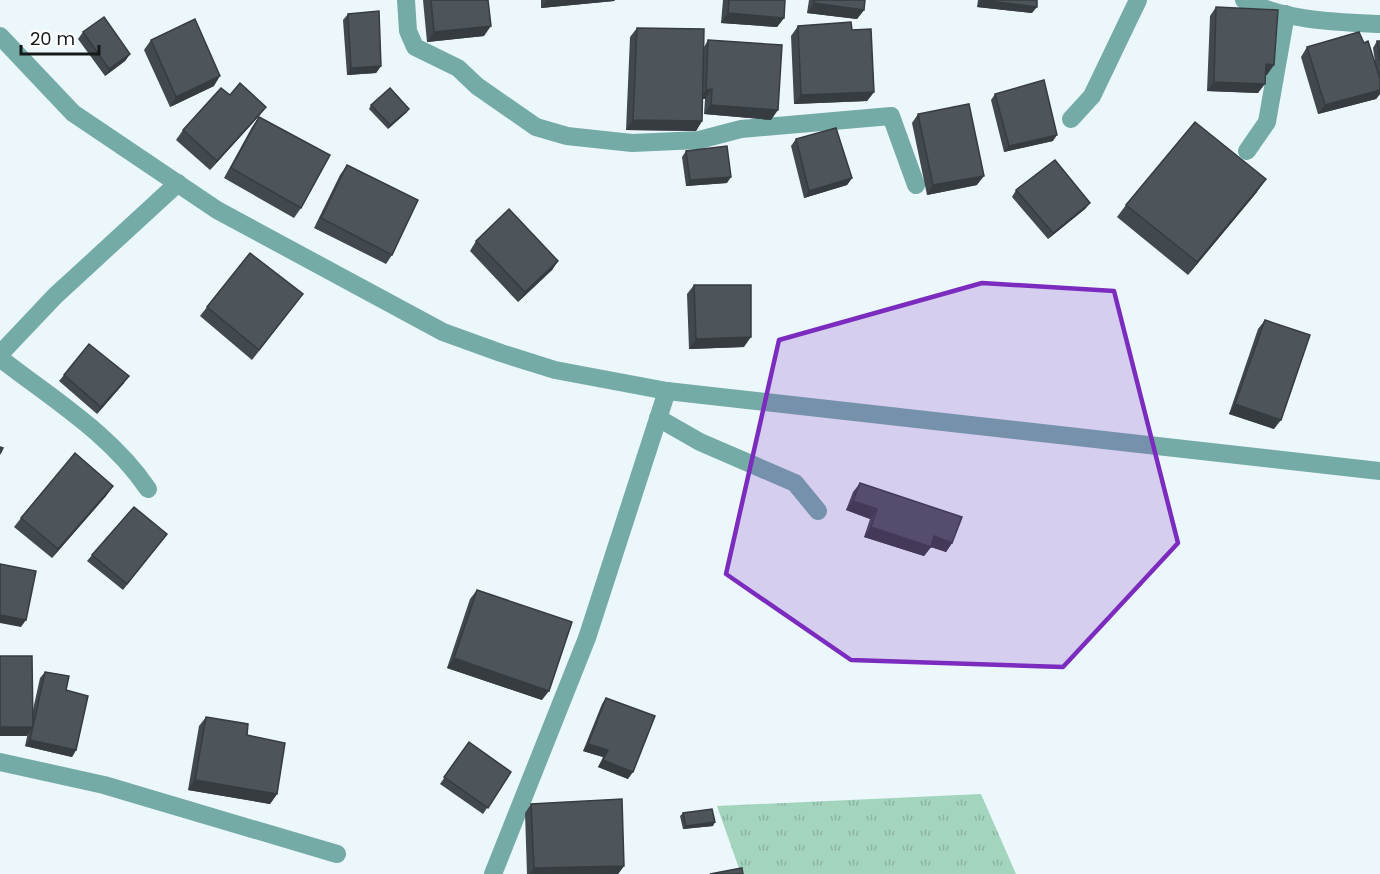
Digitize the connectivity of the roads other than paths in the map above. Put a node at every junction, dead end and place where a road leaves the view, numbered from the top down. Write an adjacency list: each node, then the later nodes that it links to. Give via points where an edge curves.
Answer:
1 (406, 0): 10 (street, via 408,32 415,47 458,68 536,127 567,136 632,143 699,140 741,129 891,116)
2 (1138, 0): 7 (street, via 1092,96)
3 (1244, 0): 4 (street)
4 (1286, 14): 5 (street, via 1320,21); 8 (street, via 1267,122)
5 (1380, 24)
6 (0, 36): 9 (street, via 73,112)
7 (1071, 119)
8 (1247, 151)
9 (178, 183): 11 (street, via 55,296); 12 (street, via 217,210 443,332 555,370)
10 (916, 185)
11 (0, 356): 15 (street, via 108,443)
12 (667, 391): 13 (street); 14 (street)
13 (658, 418): 16 (street, via 700,442 795,483); 19 (street, via 587,639)
14 (1380, 471)
15 (148, 489)
16 (818, 511)
17 (0, 762): 18 (street, via 104,785)
18 (337, 854)
19 (493, 874)

